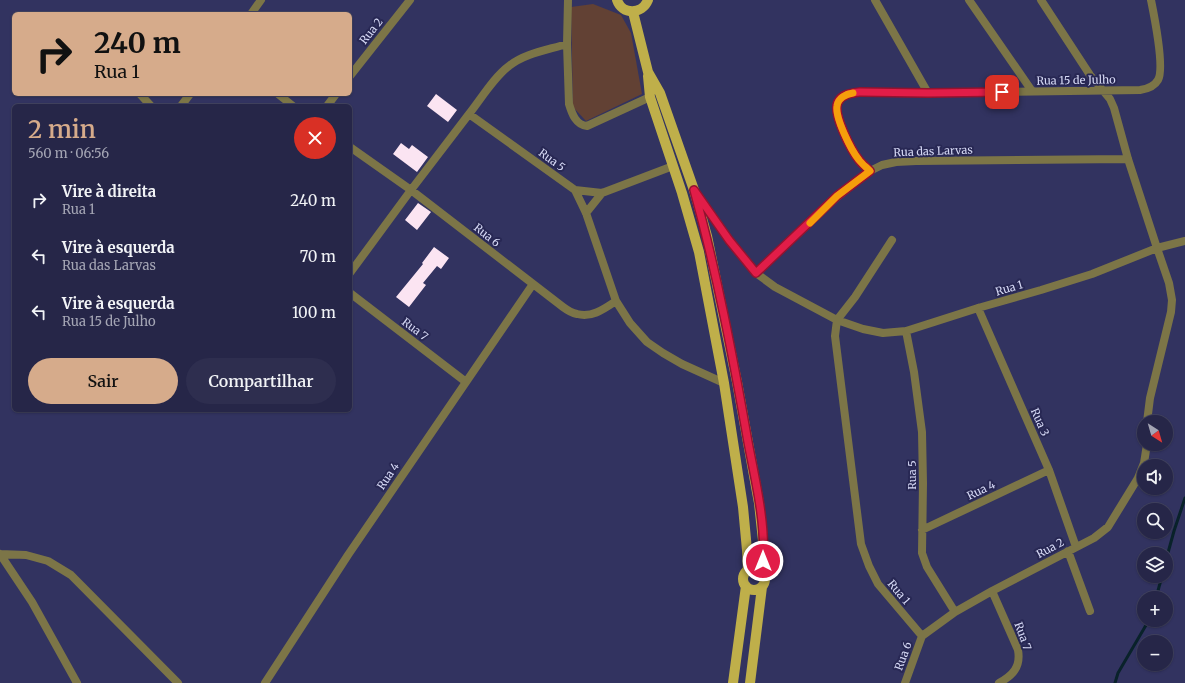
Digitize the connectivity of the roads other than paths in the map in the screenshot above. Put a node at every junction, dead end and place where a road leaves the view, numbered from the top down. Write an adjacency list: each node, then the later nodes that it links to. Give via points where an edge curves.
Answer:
1 (261, 0): 10 (street)
2 (410, 0): 14 (street, Rua 2)
3 (568, 0): 12 (street)
4 (617, 0): 11 (main road, via 624,10)
5 (648, 0): 11 (main road, via 643,8)
6 (875, 0): 17 (street)
7 (969, 0): 16 (street)
8 (1040, 0): 15 (street)
9 (1151, 0): 15 (street, Rua 15 de Julho, via 1160,56 1159,79 1148,89)
10 (252, 12)
11 (633, 12): 13 (main road)
12 (567, 44): 20 (street, via 569,104 582,126); 23 (street, via 527,56 509,66)
13 (648, 72): 20 (main road); 30 (main road, via 660,93)
14 (352, 73)
15 (1102, 90): 16 (street, Rua 15 de Julho); 25 (street, via 1114,108)
16 (1032, 91): 17 (street, Rua 15 de Julho)
17 (928, 93): 27 (street, Rua 15 de Julho, via 860,92 844,96 839,101 838,114 844,134 858,159)
18 (142, 96): 21 (street)
19 (280, 96): 22 (street)
20 (650, 97): 26 (main road)
21 (149, 104)
22 (290, 104)
23 (469, 114): 28 (street); 29 (street, Rua 5)
24 (352, 148): 28 (street, Rua 6)
25 (1128, 159): 27 (street, Rua das Larvas, via 916,160 882,165); 35 (street)
26 (673, 166): 31 (street); 45 (main road, via 699,252)
27 (870, 171): 37 (street, Rua das Larvas, via 837,196)
28 (411, 190): 36 (street); 38 (street, Rua 6)
29 (575, 190): 31 (street); 32 (street, Rua 5)
30 (694, 190): 37 (street, Rua 1); 54 (main road, via 712,259 756,488 764,550)
31 (602, 193): 32 (street)
32 (586, 213): 40 (street, Rua 5)
33 (892, 240): 42 (street)
34 (1185, 241): 35 (street, Rua 1)
35 (1156, 248): 41 (street, Rua 1, via 1092,274); 46 (street, via 1172,300)
36 (352, 270)
37 (756, 273): 42 (street, Rua 1, via 775,287)
38 (532, 284): 40 (street, Rua 6, via 562,308 577,314 590,315 604,310); 44 (street, Rua 4)
39 (352, 295): 44 (street, Rua 7)
40 (616, 301): 45 (street, Rua 5, via 646,342 682,364)
41 (978, 308): 43 (street, Rua 1); 48 (street, Rua 3)
42 (837, 320): 43 (street, Rua 1, via 883,333); 60 (street, Rua 1, via 835,336 861,544 878,584)
43 (906, 331): 49 (street, Rua 5, via 922,432)
44 (466, 382): 63 (street, Rua 4, via 348,555)
45 (724, 383): 53 (main road, via 744,507)
46 (1148, 415)
47 (1146, 451): 50 (street, Rua 2, via 1138,478 1108,527)
48 (1049, 470): 49 (street, Rua 4); 50 (street, Rua 3)
49 (922, 530): 59 (street, Rua 5, via 922,553 927,567)
50 (1076, 547): 51 (street, Rua 2)
51 (1068, 551): 57 (street, Rua 2); 58 (street)
52 (0, 554): 61 (street, via 32,602); 62 (street, via 26,555 48,561 70,575)
53 (748, 571): 54 (main road, via 757,569); 55 (main road, via 743,578)
54 (762, 573): 56 (main road)
55 (746, 586): 56 (main road, via 752,590); 64 (main road)
56 (762, 587): 65 (main road)
57 (992, 591): 59 (street, Rua 2); 67 (street, Rua 7, via 1018,650 1019,658 1018,666)
58 (1090, 611)
59 (955, 612): 60 (street, Rua 2)
60 (922, 636): 66 (street, Rua 6)
61 (77, 683)
62 (178, 683)
63 (266, 683)
64 (733, 683)
65 (750, 683)
66 (905, 683)
67 (999, 683)

